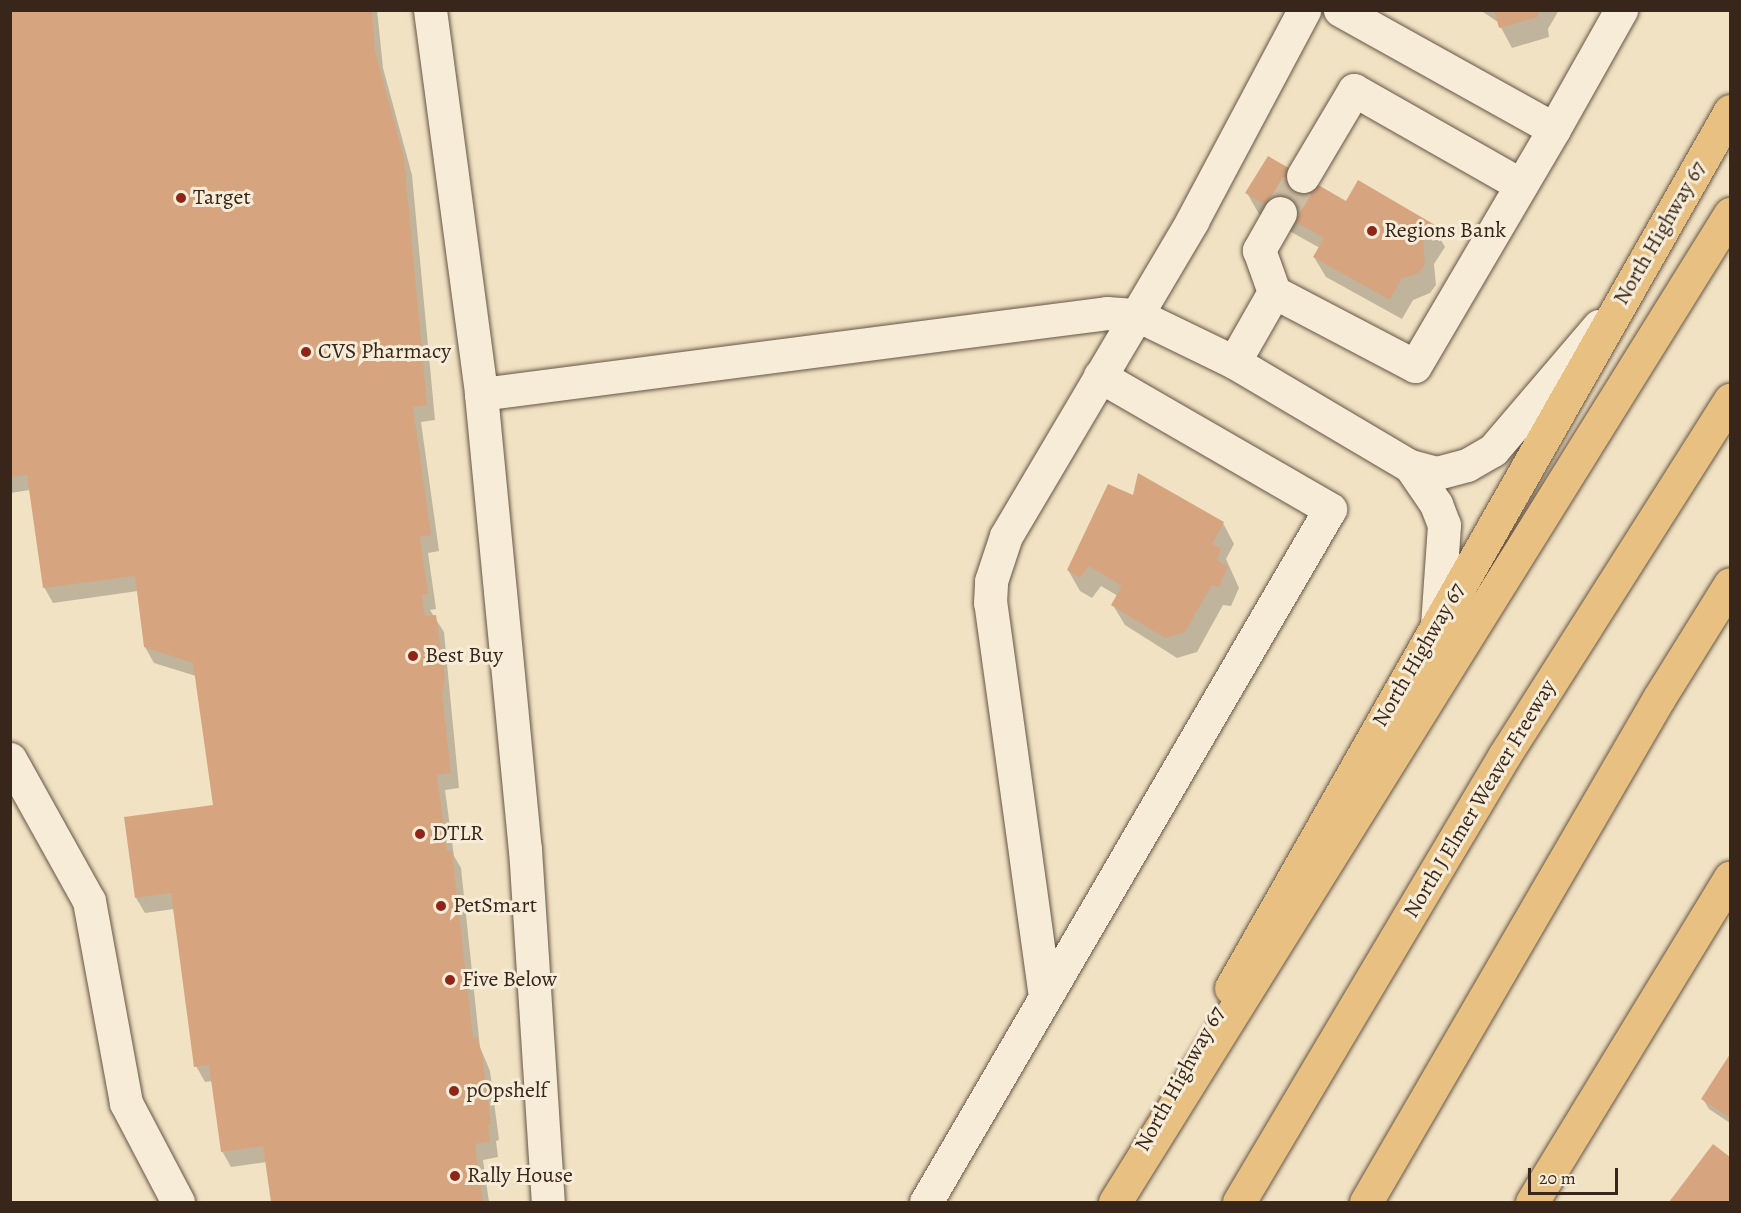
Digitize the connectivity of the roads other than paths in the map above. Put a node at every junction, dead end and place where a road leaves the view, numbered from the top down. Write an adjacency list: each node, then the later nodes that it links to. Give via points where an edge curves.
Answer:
1 (429, 10): 16 (lane)
2 (1341, 10): 6 (lane)
3 (1621, 10): 6 (lane)
4 (1298, 13): 13 (lane)
5 (1731, 111): 12 (main road, North Highway 67)
6 (1554, 129): 8 (lane)
7 (1303, 176): 8 (lane, via 1354,90)
8 (1521, 185): 11 (lane, via 1414,366)
9 (1280, 213): 11 (lane, via 1259,250)
10 (1731, 214): 27 (main road)
11 (1274, 292): 14 (lane)
12 (1623, 297): 18 (lane, via 1493,450 1467,465 1437,473); 20 (main road, North Highway 67)
13 (1137, 315): 14 (lane); 15 (lane); 16 (lane, via 1107,313)
14 (1234, 362): 18 (lane)
15 (1100, 376): 23 (lane, via 1006,536 991,581 990,603); 23 (lane, via 1330,509)
16 (481, 394): 25 (lane, via 525,849)
17 (1731, 400): 28 (main road, North J Elmer Weaver Freeway, via 1504,756)
18 (1410, 466): 20 (lane, via 1436,504 1444,525)
19 (1731, 584): 29 (main road, via 1659,698)
20 (1437, 624): 27 (main road, North Highway 67)
21 (10, 759): 24 (lane, via 89,901 126,1103)
22 (1731, 878): 30 (main road)
23 (1045, 997): 26 (lane)
24 (178, 1203)
25 (548, 1203)
26 (926, 1203)
27 (1113, 1203)
28 (1239, 1203)
29 (1366, 1203)
30 (1532, 1203)

